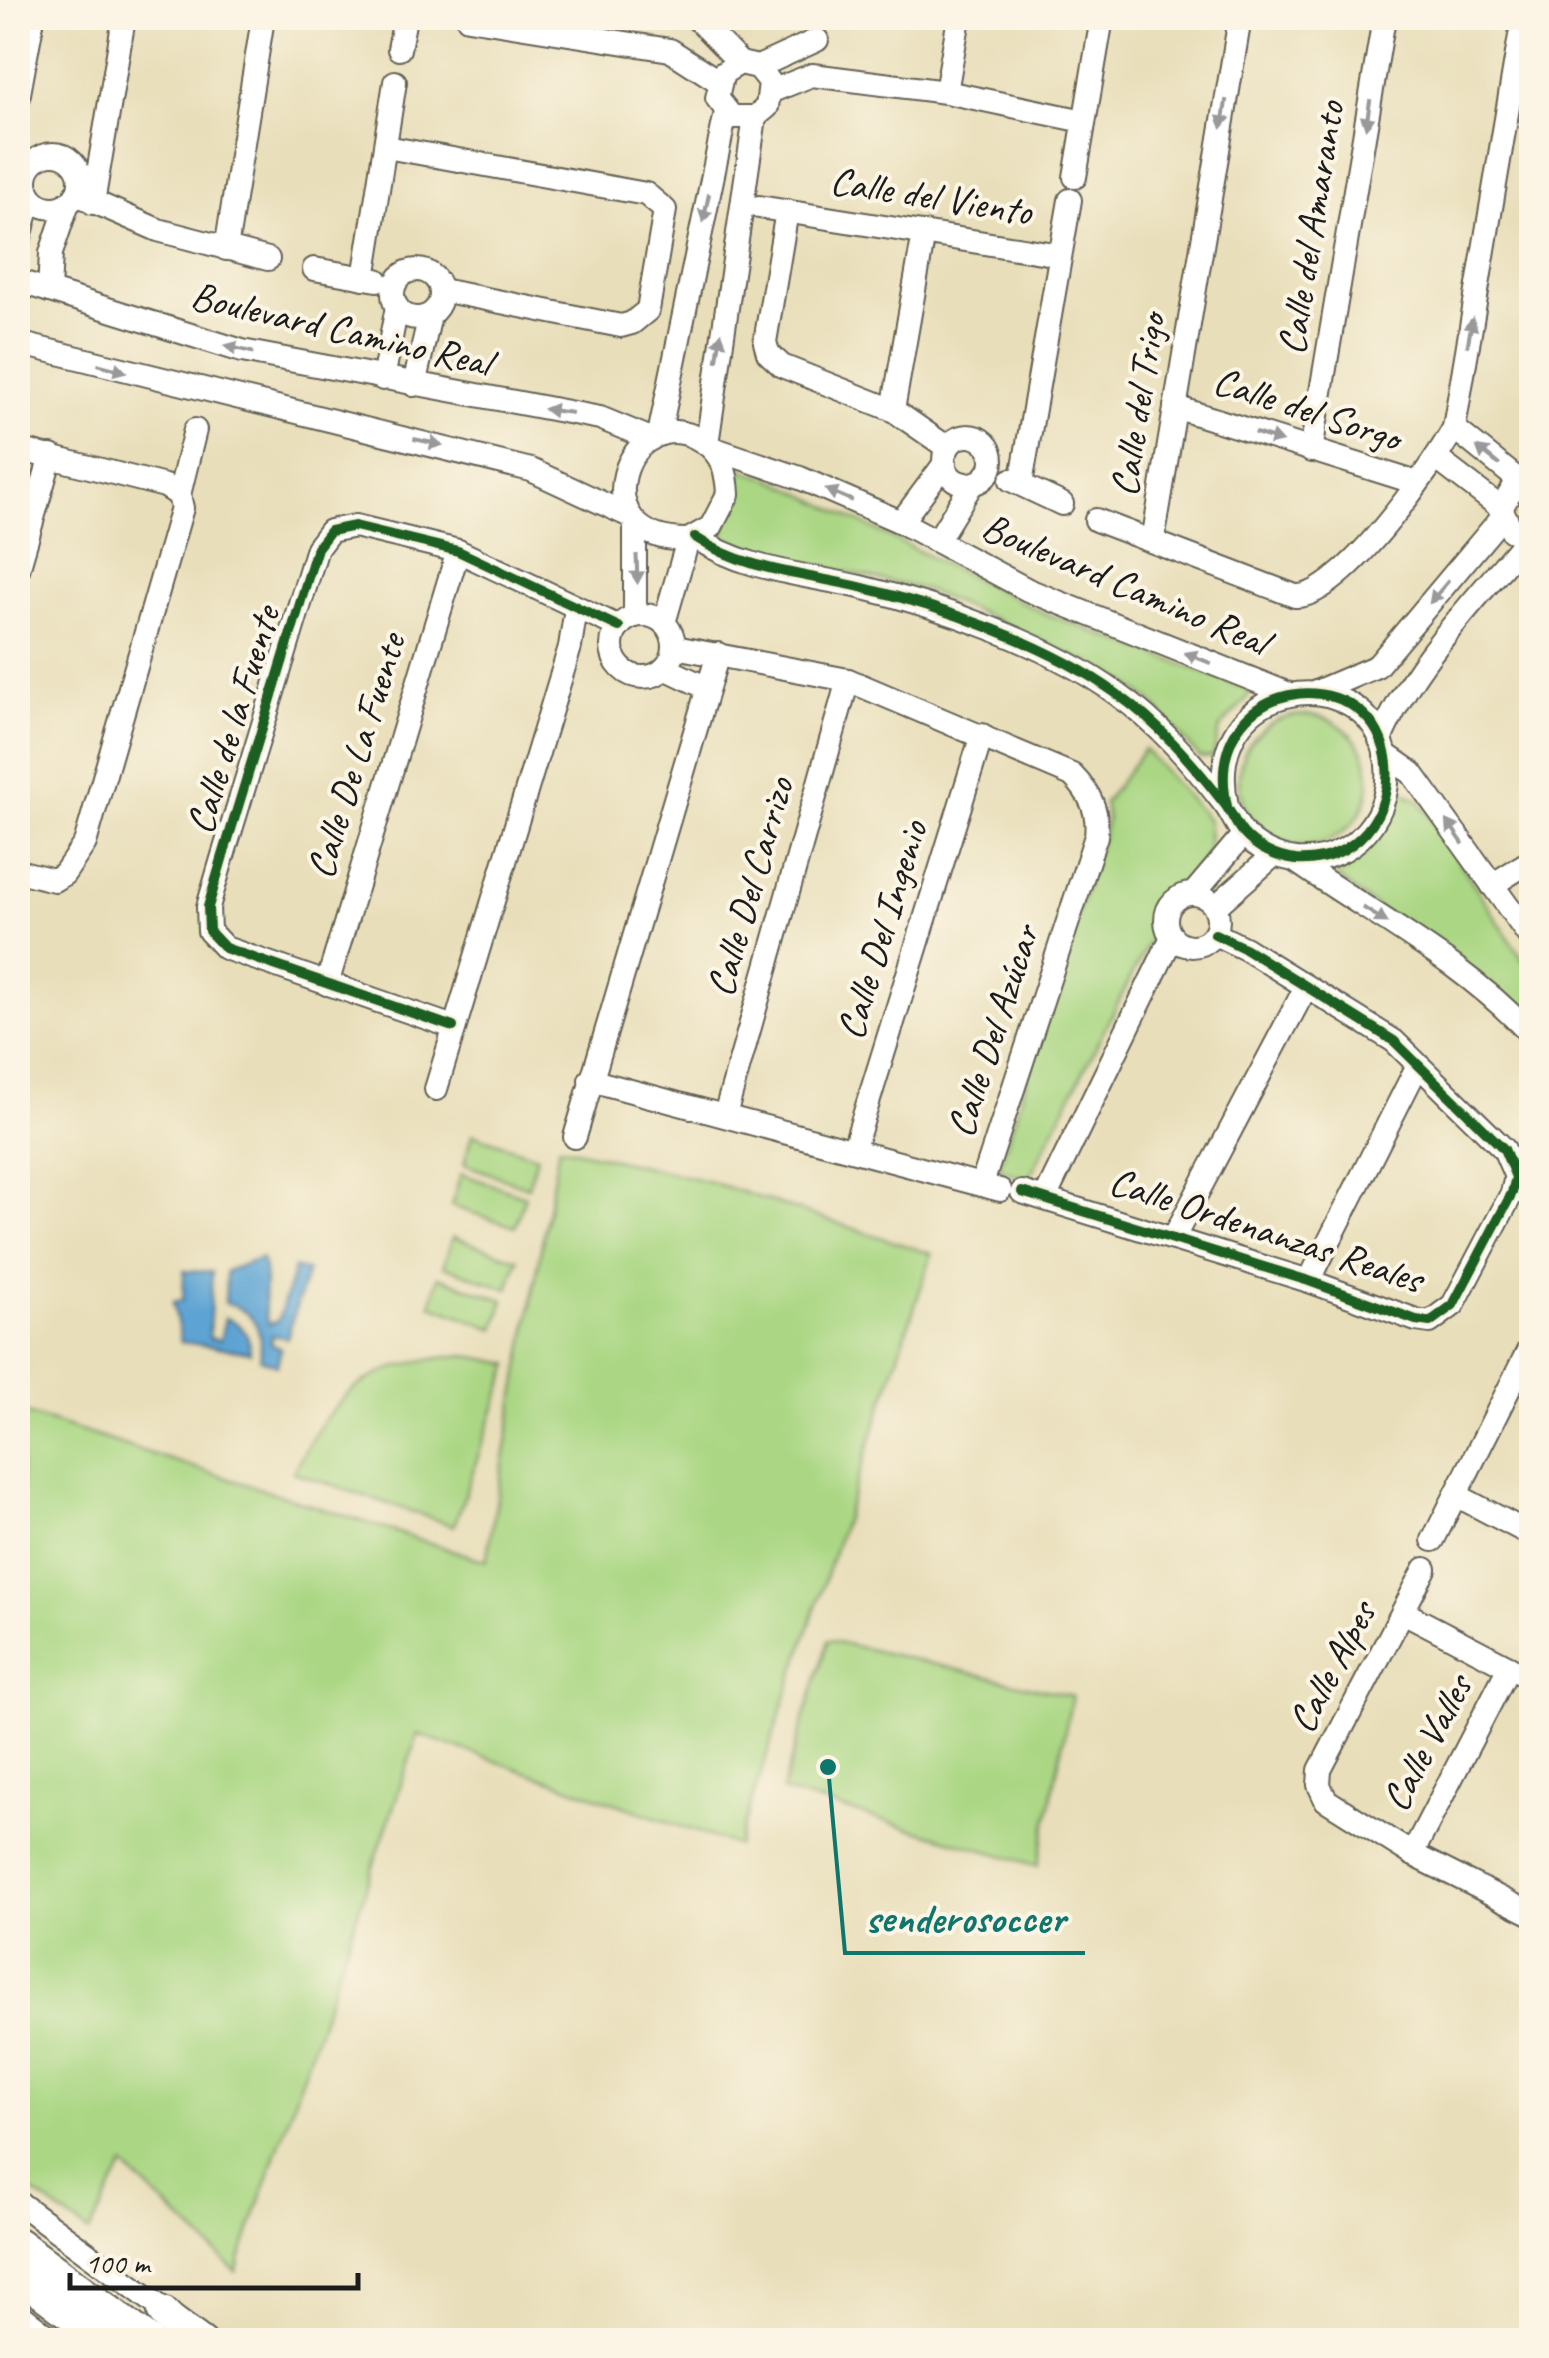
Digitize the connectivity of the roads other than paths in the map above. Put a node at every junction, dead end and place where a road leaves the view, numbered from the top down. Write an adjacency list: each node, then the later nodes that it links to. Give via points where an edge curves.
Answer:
1 (33, 18): 23 (street)
2 (124, 18): 29 (street)
3 (264, 18): 34 (street)
4 (405, 18): 15 (street)
5 (468, 18): 13 (street)
6 (682, 18): 16 (street)
7 (696, 18): 17 (street)
8 (960, 18): 22 (street)
9 (1102, 18): 26 (street)
10 (1240, 18): 47 (street, Calle del Trigo, one-way to 47)
11 (1384, 18): 54 (street, Calle del Amaranto, one-way to 54)
12 (1523, 18): 49 (street, Calle del Trigo, one-way to 12)
13 (544, 24): 16 (street)
14 (819, 29): 17 (street); 18 (street)
15 (399, 49)
16 (670, 50): 19 (street)
17 (749, 65): 19 (street); 21 (street)
18 (812, 75): 21 (street); 22 (street)
19 (718, 81): 24 (street, via 717,98)
20 (394, 82): 27 (street)
21 (772, 91): 25 (street)
22 (946, 92): 26 (street)
23 (18, 100)
24 (726, 112): 25 (street); 51 (street, one-way to 51)
25 (754, 117): 52 (street, one-way to 25)
26 (1084, 122): 35 (street)
27 (386, 147): 38 (street); 40 (street, via 646,194 665,210 648,310 632,324)
28 (25, 182): 29 (street, via 53,208); 29 (street, via 34,160 59,154 78,170); 33 (street)
29 (79, 200): 34 (street); 41 (street, via 51,254)
30 (759, 207): 31 (street)
31 (787, 211): 32 (street, Calle del Viento); 48 (street, Calle del Viento, via 768,353 782,366)
32 (924, 233): 35 (street, Calle del Viento); 48 (street)
33 (18, 244)
34 (226, 249): 36 (street)
35 (1060, 254): 61 (street, Calle del Viento)
36 (268, 259)
37 (314, 269): 38 (street)
38 (364, 278): 42 (street)
39 (18, 280): 41 (street, Boulevard Camino Real)
40 (441, 290): 42 (street, via 421,270 406,272); 43 (street)
41 (49, 291): 45 (street, Boulevard Camino Real, one-way to 41, via 242,351)
42 (396, 295): 43 (street, via 408,316); 45 (street)
43 (430, 315): 46 (street)
44 (18, 344): 65 (street, one-way to 65, via 531,470)
45 (382, 379): 46 (street, Boulevard Camino Real)
46 (414, 385): 51 (street, Boulevard Camino Real, one-way to 46, via 600,418)
47 (1176, 407): 54 (street, Calle del Sorgo, one-way to 54); 71 (street, Calle del Trigo)
48 (893, 410): 56 (street, Calle del Viento)
49 (1454, 428): 57 (street, Calle del Trigo); 60 (street, one-way to 49)
50 (195, 430): 62 (street)
51 (655, 437): 52 (street, via 684,434); 65 (street, via 626,464 623,500)
52 (709, 446): 67 (street, Boulevard Camino Real, one-way to 52); 69 (street, via 727,475 728,494 711,526)
53 (18, 449): 55 (street)
54 (1312, 451): 59 (street, Calle del Sorgo)
55 (51, 456): 62 (street, via 147,480); 73 (street)
56 (946, 456): 58 (street, Calle del Viento, via 951,477); 58 (street, Calle del Viento, via 968,436 983,441 991,455); 67 (street)
57 (1438, 459): 59 (street, Calle del Trigo); 64 (street)
58 (980, 477): 61 (street, Calle del Viento); 70 (street)
59 (1417, 483): 71 (street, Calle del Trigo, via 1346,568 1306,596)
60 (1527, 483): 64 (street, via 1507,492)
61 (1020, 484): 63 (street, Calle del Viento)
62 (178, 495): 91 (street, via 180,527 86,842 54,880)
63 (1062, 504)
64 (1501, 513): 68 (street, via 1512,531); 83 (street, one-way to 83, via 1377,666)
65 (632, 519): 69 (street, via 657,538); 75 (street, one-way to 75)
66 (1096, 520): 71 (street)
67 (901, 522): 70 (street, Boulevard Camino Real)
68 (1530, 536): 86 (street, via 1402,693)
69 (691, 538): 76 (street); 87 (street, via 740,560 930,604 1081,671 1154,726)
70 (937, 541): 84 (street, Boulevard Camino Real, one-way to 70, via 1028,590)
71 (1153, 542)
72 (458, 550): 74 (street, Calle de la Fuente); 99 (street, Calle De La Fuente); 99 (street, Calle de la Fuente, via 356,526 323,536 222,859 208,906 214,940)
73 (18, 570)
74 (576, 608): 75 (street); 77 (street)
75 (627, 621): 76 (street, via 656,617); 79 (street, via 612,646)
76 (664, 623): 80 (street)
77 (570, 647): 79 (street); 101 (street)
78 (718, 654): 80 (street, Calle Del Azúcar); 81 (street, Calle Del Azúcar); 82 (street)
79 (614, 656): 80 (street, via 636,676)
80 (670, 658): 82 (street)
81 (848, 680): 85 (street, Calle Del Azúcar); 106 (street, Calle Del Carrizo)
82 (706, 688): 104 (street)
83 (1313, 693): 84 (street); 86 (street, via 1353,708)
84 (1289, 694): 87 (street, via 1256,710 1232,736 1222,783)
85 (982, 735): 108 (street, Calle Del Ingenio); 109 (street, Calle Del Azúcar, via 1072,775 1098,822)
86 (1383, 747): 89 (street, via 1388,782 1368,832 1322,859); 92 (street, one-way to 86, via 1412,773)
87 (1227, 806): 88 (street)
88 (1244, 834): 89 (street); 93 (street)
89 (1284, 857): 94 (street); 102 (street, one-way to 102, via 1452,967)
90 (1532, 860): 92 (street)
91 (18, 871)
92 (1492, 885): 95 (street)
93 (1194, 893): 94 (street); 97 (street, via 1170,904 1165,921)
94 (1216, 908): 96 (street)
95 (1524, 913): 98 (street)
96 (1215, 934): 97 (street, via 1194,946); 100 (street, Calle Ordenanzas Reales)
97 (1172, 937): 109 (street, Calle Ordenanzas Reales)
98 (1532, 940)
99 (327, 984): 101 (street, Calle de la Fuente)
100 (1306, 987): 103 (street, Calle Ordenanzas Reales, via 1394,1042); 110 (street)
101 (453, 1028): 105 (street)
102 (1532, 1036)
103 (1418, 1065): 111 (street); 111 (street, Calle Ordenanzas Reales, via 1504,1149 1516,1177 1512,1193 1453,1305 1430,1322)
104 (590, 1080): 106 (street, Calle Del Azúcar); 107 (street)
105 (436, 1090)
106 (724, 1115): 108 (street, Calle Del Azúcar)
107 (575, 1137)
108 (854, 1148): 109 (street, Calle Del Azúcar)
109 (1012, 1191): 110 (street, Calle Ordenanzas Reales)
110 (1174, 1237): 111 (street, Calle Ordenanzas Reales)
111 (1309, 1281)
112 (1532, 1343): 113 (street)
113 (1521, 1389): 114 (street)
114 (1456, 1495): 115 (street); 116 (street)
115 (1532, 1535)
116 (1434, 1540)
117 (1425, 1570): 118 (street, Calle Alpes)
118 (1403, 1612): 119 (street); 121 (street, Calle Alpes, via 1318,1785 1326,1800)
119 (1510, 1667): 120 (street); 121 (street, Calle Valles)
120 (1532, 1679)
121 (1412, 1854): 122 (street)
122 (1530, 1910)
123 (18, 2202): 126 (street)
124 (18, 2243): 130 (highway)
125 (18, 2275): 129 (highway)
126 (163, 2312): 131 (highway); 132 (street)
127 (18, 2313): 128 (street)
128 (53, 2340)
129 (104, 2340)
130 (149, 2340)
131 (190, 2340)
132 (205, 2340)

